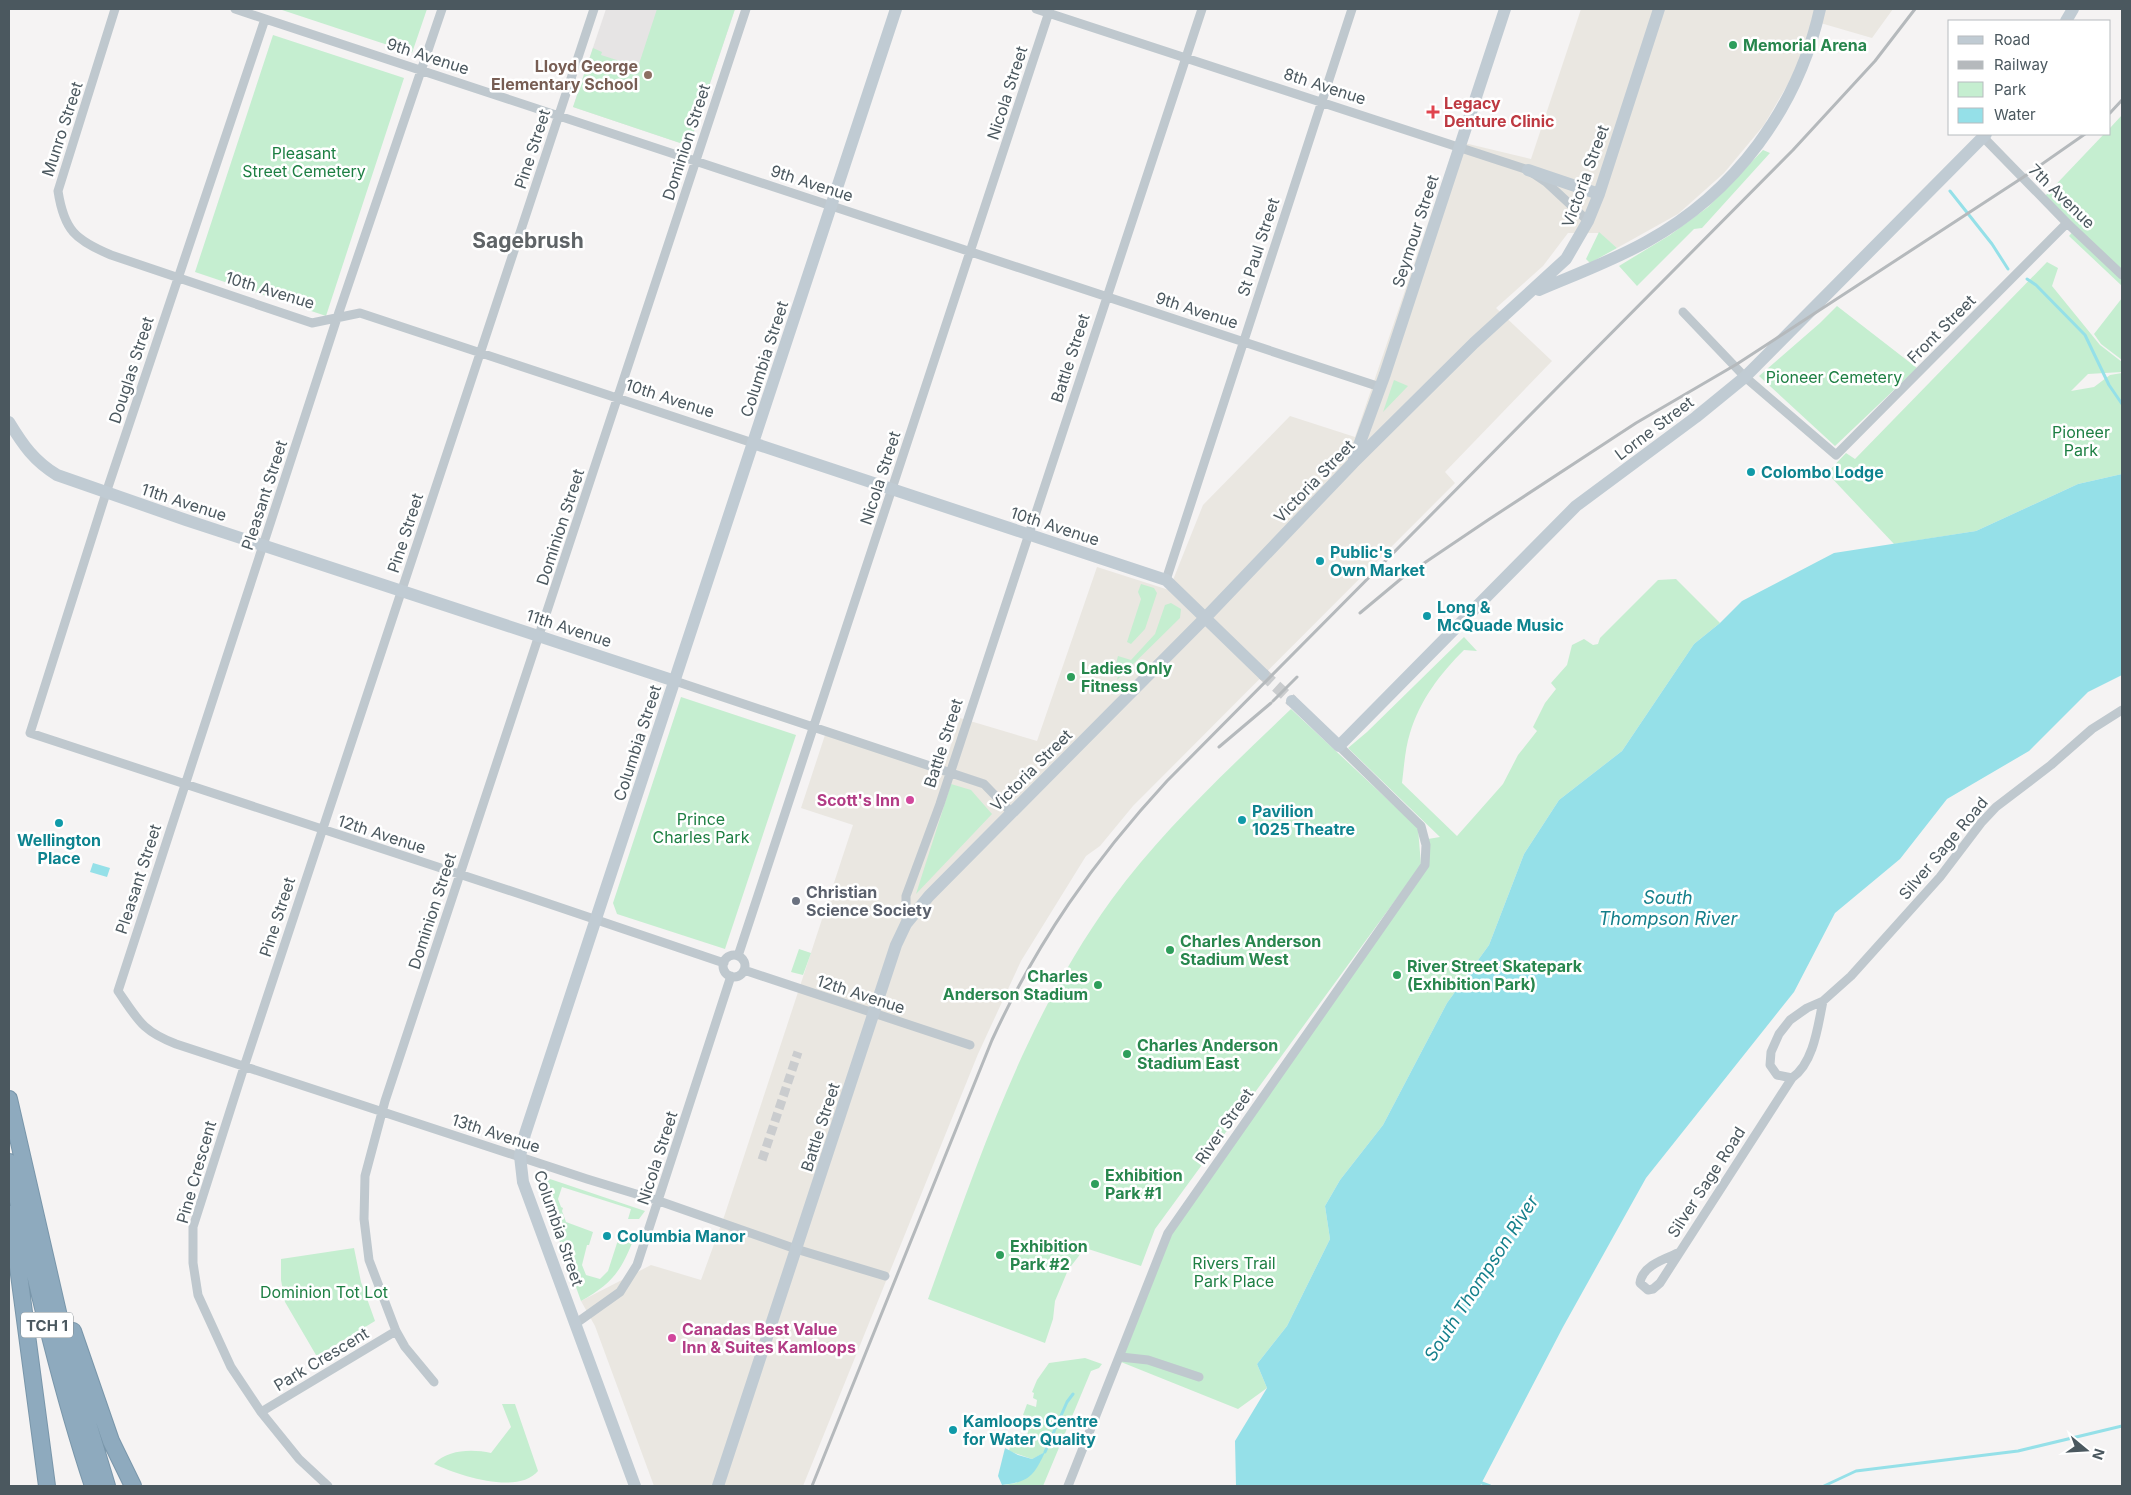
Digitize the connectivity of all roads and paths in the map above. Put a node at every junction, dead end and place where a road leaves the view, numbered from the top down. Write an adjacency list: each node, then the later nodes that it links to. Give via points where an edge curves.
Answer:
1 (115, 9): 31 (street, Munro Street, via 58,191 61,211 70,229 86,245)
2 (235, 9): 15 (street, 9th Avenue)
3 (442, 9): 18 (street, Pleasant Street)
4 (594, 9): 20 (street, Pine Street)
5 (746, 9): 23 (street, Dominion Street)
6 (896, 9): 26 (main road, Columbia Street)
7 (1036, 9): 14 (street, 8th Avenue)
8 (1202, 9): 17 (street, Battle Street)
9 (1352, 9): 19 (street, St Paul Street)
10 (1505, 9): 22 (main road, Seymour Street)
11 (1659, 9): 25 (main road, Victoria Street)
12 (1820, 9): 32 (main road, via 1808,52 1779,114 1768,133 1731,178 1693,212 1646,242)
13 (2073, 9): 16 (main road)
14 (1049, 11): 17 (street, 8th Avenue); 29 (street, Nicola Street)
15 (265, 19): 18 (street, 9th Avenue); 31 (street, Douglas Street)
16 (2067, 20)
17 (1186, 58): 19 (street, 8th Avenue); 33 (street, Battle Street)
18 (423, 70): 20 (street, 9th Avenue); 35 (street, Pleasant Street)
19 (1322, 101): 22 (street, 8th Avenue); 36 (street, St Paul Street)
20 (559, 116): 23 (street, 9th Avenue); 37 (street, Pine Street)
21 (1985, 136): 28 (street, 7th Avenue); 38 (main road, Lorne Street)
22 (1460, 146): 24 (street, 8th Avenue); 39 (main road, Seymour Street)
23 (696, 160): 26 (street, 9th Avenue); 40 (street, Dominion Street)
24 (1528, 170): 25 (main road); 27 (street, 8th Avenue, via 1546,182)
25 (1599, 194): 27 (main road, Victoria Street)
26 (832, 205): 29 (street, 9th Avenue); 42 (main road, Columbia Street)
27 (1588, 221): 32 (main road, Victoria Street, via 1566,259)
28 (2067, 223): 30 (street, 7th Avenue); 38 (street, Front Street, via 1836,455)
29 (971, 251): 33 (street, 9th Avenue); 44 (street, Nicola Street)
30 (2122, 275)
31 (177, 278): 35 (street, 10th Avenue, via 312,322); 45 (street, Douglas Street)
32 (1530, 294): 43 (main road, Victoria Street, via 1474,343)
33 (1107, 296): 36 (street, 9th Avenue); 46 (street, Battle Street)
34 (1684, 312): 38 (street)
35 (337, 318): 37 (street, 10th Avenue, via 360,313); 47 (street, Pleasant Street)
36 (1243, 341): 39 (street, 9th Avenue); 48 (street, St Paul Street)
37 (480, 353): 40 (street, 10th Avenue); 49 (street, Pine Street)
38 (1745, 377): 58 (main road, Lorne Street, via 1696,418 1576,506)
39 (1380, 387): 43 (main road, Seymour Street)
40 (617, 398): 42 (street, 10th Avenue); 51 (street, Dominion Street)
41 (9, 422): 45 (main road, 11th Avenue, via 41,466 57,476)
42 (753, 443): 44 (main road, 10th Avenue); 53 (main road, Columbia Street)
43 (1353, 464): 50 (main road, Victoria Street)
44 (893, 489): 46 (main road, 10th Avenue); 56 (street, Nicola Street)
45 (106, 493): 47 (main road, 11th Avenue); 57 (street, Douglas Street)
46 (1028, 534): 48 (main road, 10th Avenue); 59 (street, Battle Street)
47 (264, 545): 49 (main road, 11th Avenue); 60 (street, Pleasant Street)
48 (1166, 580): 50 (main road, 10th Avenue)
49 (401, 590): 51 (main road, 11th Avenue); 62 (street, Pine Street)
50 (1206, 617): 52 (main road, 10th Avenue); 61 (main road, Victoria Street)
51 (540, 636): 53 (main road, 11th Avenue); 63 (street, Dominion Street)
52 (1263, 674)
53 (675, 681): 56 (street, 11th Avenue); 64 (main road, Columbia Street)
54 (1292, 701): 58 (main road)
55 (2122, 710): 71 (street, Silver Sage Road, via 2092,729 2051,766 1996,807 1940,877 1851,976)
56 (815, 727): 59 (street, 11th Avenue); 66 (street, Nicola Street)
57 (30, 733): 60 (street, 12th Avenue)
58 (1340, 746): 88 (street, River Street, via 1421,826 1426,845 1425,865 1168,1234)
59 (950, 774): 61 (street, 11th Avenue, via 984,784); 65 (street, Battle Street, via 906,896)
60 (185, 784): 62 (street, 12th Avenue); 70 (street, Pleasant Street)
61 (1011, 812): 65 (main road, Victoria Street)
62 (322, 830): 63 (street, 12th Avenue); 74 (street, Pine Street)
63 (460, 875): 64 (street, 12th Avenue); 77 (street, Dominion Street)
64 (596, 920): 67 (street, 12th Avenue); 78 (main road, Columbia Street)
65 (906, 924): 72 (main road, Battle Street)
66 (738, 956): 67 (street, via 729,957); 68 (street, via 744,962)
67 (724, 963): 69 (street, via 725,972)
68 (744, 970): 69 (street, via 738,976); 72 (street, 12th Avenue)
69 (731, 976): 81 (street, Nicola Street)
70 (118, 991): 74 (street, 13th Avenue, via 142,1026 159,1038)
71 (1823, 1001): 75 (street, Silver Sage Road, via 1805,1064); 75 (street, Silver Sage Road, via 1790,1020 1771,1052 1770,1065 1777,1075)
72 (874, 1013): 73 (street, 12th Avenue); 83 (main road, Battle Street)
73 (970, 1045)
74 (244, 1067): 77 (street, 13th Avenue); 91 (street, Pine Crescent, via 193,1227 193,1263 198,1295 231,1367)
75 (1792, 1078): 84 (street, Silver Sage Road)
76 (9, 1099): 82 (highway, TCH 1)
77 (382, 1111): 78 (street, 13th Avenue); 87 (street, Dominion Street, via 365,1176 364,1220 369,1260)
78 (520, 1156): 81 (street, 13th Avenue); 86 (main road, Columbia Street, via 523,1182)
79 (9, 1162): 93 (highway, TCH 1, via 74,1431)
80 (9, 1195): 92 (highway)
81 (659, 1201): 83 (street, 13th Avenue); 86 (street, Nicola Street, via 626,1284 613,1298)
82 (34, 1207): 94 (highway, TCH 1, via 70,1360); 95 (highway, via 81,1358 111,1441)
83 (796, 1249): 85 (street, 13th Avenue); 98 (main road, Battle Street)
84 (1678, 1253): 84 (street, Silver Sage Road, via 1660,1283 1653,1289 1644,1288 1640,1283 1641,1277 1651,1266)
85 (885, 1276)
86 (575, 1324): 97 (main road, Columbia Street)
87 (396, 1331): 90 (street, Dominion Street); 91 (street, Park Crescent)
88 (1121, 1357): 89 (street, via 1148,1360); 99 (street, River Street)
89 (1199, 1377)
90 (434, 1382)
91 (261, 1412): 96 (street, Pine Crescent, via 300,1459)
92 (47, 1486)
93 (93, 1486)
94 (107, 1486)
95 (133, 1486)
96 (328, 1486)
97 (636, 1486)
98 (719, 1486)
99 (1068, 1486)

